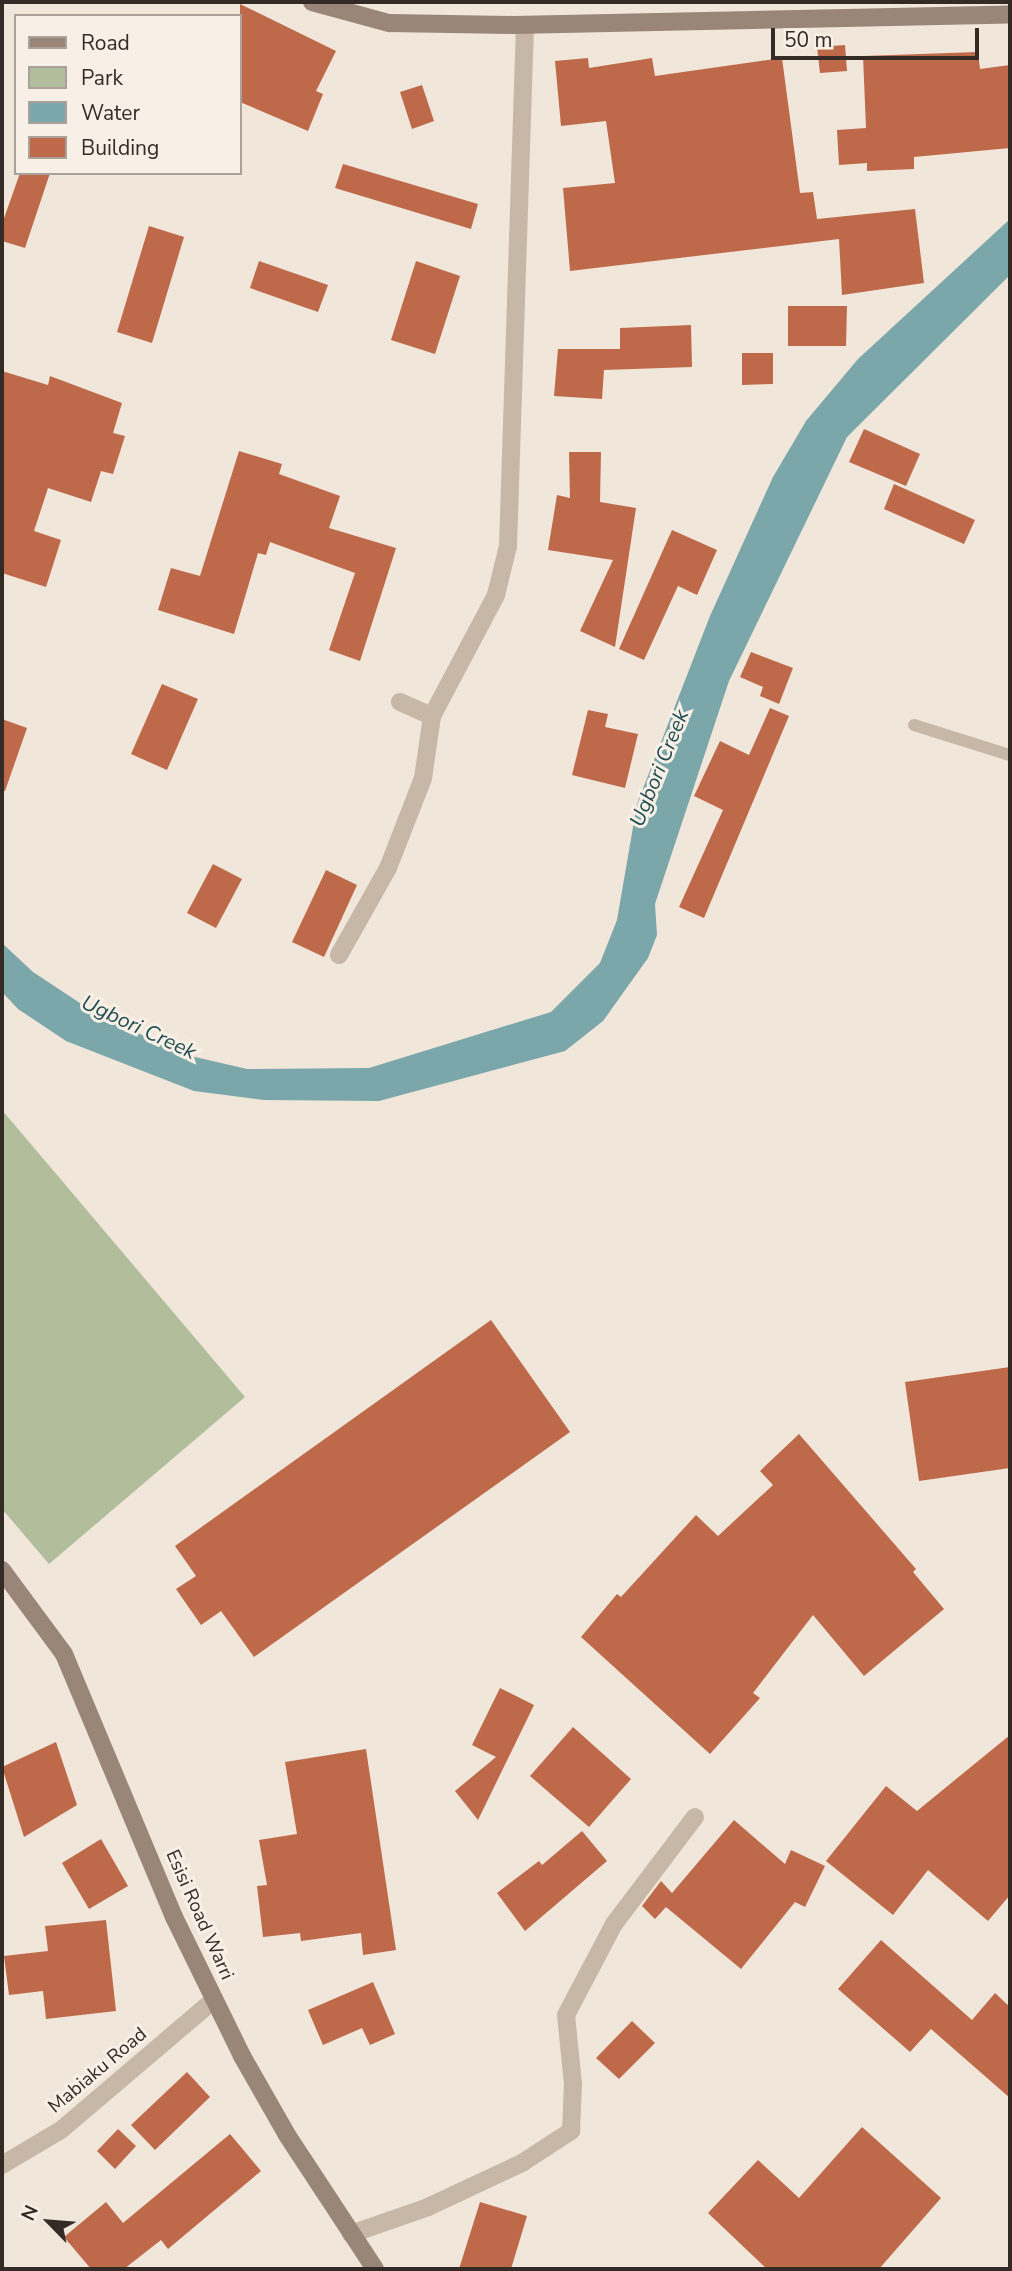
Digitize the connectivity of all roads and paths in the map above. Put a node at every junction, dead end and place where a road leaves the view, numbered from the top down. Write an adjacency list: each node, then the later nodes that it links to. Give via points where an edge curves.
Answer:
1 (312, 2): 3 (street, via 389,23)
2 (1010, 15): 3 (street)
3 (524, 25): 5 (street, via 508,546 496,595)
4 (400, 702): 5 (street)
5 (432, 716): 8 (street, via 423,778 388,868)
6 (914, 725): 7 (lane)
7 (1010, 755)
8 (339, 955)
9 (2, 1570): 11 (street, Esisi Road Warri, via 64,1654 174,1917)
10 (695, 1817): 13 (street, via 614,1924 566,2015 573,2084 571,2131 522,2163 428,2207)
11 (214, 2000): 12 (street, Mabiaku Road, via 61,2130); 13 (street, Esisi Road Warri, via 287,2136)
12 (2, 2165)
13 (351, 2234): 14 (street, Esisi Road Warri)
14 (375, 2269)

